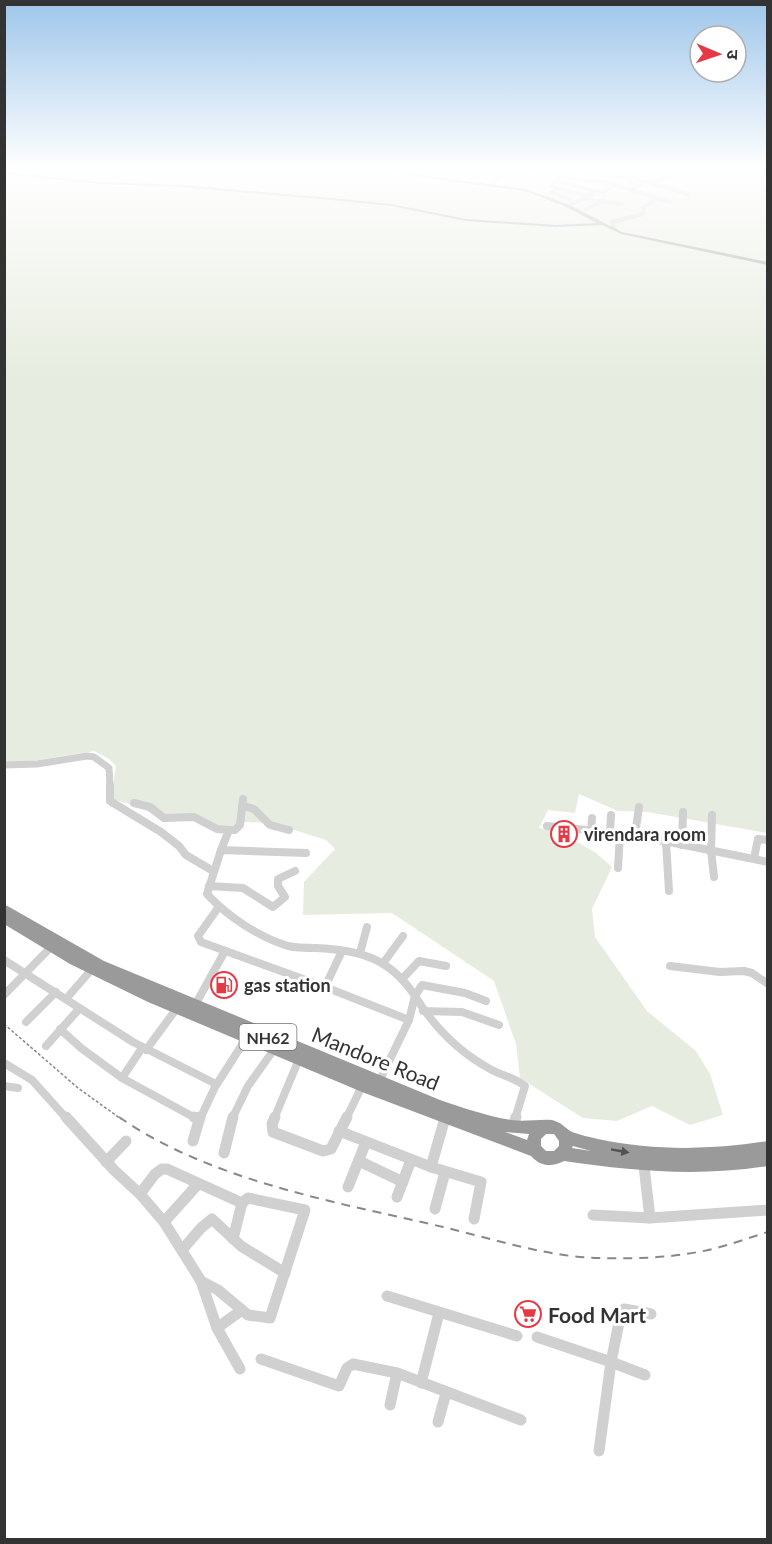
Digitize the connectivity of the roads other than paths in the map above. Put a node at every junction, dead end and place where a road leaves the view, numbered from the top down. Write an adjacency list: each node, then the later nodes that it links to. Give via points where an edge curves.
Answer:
1 (654, 240): 2 (main road)
2 (768, 263)
3 (4, 765): 27 (street, via 80,756 94,758 109,768 110,801 161,832)
4 (134, 802): 11 (street, via 150,807 164,818 194,817 217,829)
5 (639, 807): 16 (street)
6 (683, 812): 19 (street)
7 (610, 815): 14 (street)
8 (712, 815): 21 (street)
9 (592, 818): 13 (street)
10 (547, 826): 13 (street)
11 (229, 830): 12 (street, via 240,825 243,803 270,825); 20 (street)
12 (289, 830)
13 (591, 831): 14 (street)
14 (610, 833): 15 (street)
15 (620, 834): 16 (street); 25 (street)
16 (635, 835): 18 (street)
17 (768, 840): 23 (street, via 758,839)
18 (666, 842): 19 (street); 30 (street)
19 (682, 845): 21 (street)
20 (221, 850): 22 (street); 27 (street)
21 (711, 850): 23 (street); 28 (street)
22 (306, 853)
23 (754, 858): 24 (street)
24 (768, 861)
25 (618, 868)
26 (295, 871): 29 (street, via 278,879 285,897 273,907 243,888)
27 (213, 872): 29 (street)
28 (714, 877)
29 (209, 886): 31 (street, via 207,894)
30 (669, 891)
31 (218, 908): 37 (street, via 198,936 199,940); 38 (street, via 289,946)
32 (4, 909): 56 (highway, Mandore Road / NH62, via 100,964)
33 (4, 918): 36 (highway, Mandore Road / NH62)
34 (367, 927): 39 (street)
35 (403, 936): 41 (street)
36 (51, 947): 44 (highway, Mandore Road / NH62); 45 (street)
37 (225, 951): 48 (street); 56 (street)
38 (342, 951): 39 (street); 48 (street)
39 (360, 953): 41 (street)
40 (4, 960): 45 (street)
41 (384, 963): 46 (street)
42 (446, 966): 46 (street, via 417,961)
43 (670, 966): 47 (street, via 744,971)
44 (92, 969): 52 (street); 54 (highway, Mandore Road / NH62)
45 (26, 974): 49 (street); 50 (street)
46 (405, 977): 51 (street)
47 (768, 984)
48 (325, 987): 58 (street)
49 (56, 992): 52 (street); 59 (street)
50 (4, 995)
51 (415, 996): 53 (street, via 423,985); 57 (street); 58 (street)
52 (66, 999): 55 (street)
53 (486, 1001)
54 (177, 1008): 56 (highway, Mandore Road / NH62); 65 (street)
55 (79, 1009): 61 (street); 65 (street)
56 (193, 1009): 62 (highway, Mandore Road / NH62); 69 (highway, Mandore Road / NH62)
57 (423, 1011): 60 (street, via 473,1014); 76 (street, via 438,1029 480,1063 525,1086)
58 (409, 1020): 69 (street)
59 (26, 1022)
60 (499, 1025)
61 (60, 1029): 63 (street); 68 (street)
62 (246, 1037): 64 (highway, Mandore Road / NH62); 70 (street)
63 (46, 1046)
64 (274, 1048): 66 (highway, Mandore Road / NH62); 85 (street, via 243,1089 230,1119)
65 (144, 1049): 68 (street); 70 (street)
66 (299, 1059): 72 (highway, Mandore Road / NH62); 78 (street, via 272,1124 273,1132 327,1151)
67 (5, 1062): 90 (street, via 32,1080)
68 (122, 1078): 75 (street)
69 (379, 1082): 76 (highway, Mandore Road / NH62, via 440,1107)
70 (216, 1084): 75 (street)
71 (4, 1086): 73 (street)
72 (362, 1086): 74 (highway, Mandore Road / NH62); 78 (street)
73 (18, 1088)
74 (445, 1118): 84 (highway, Mandore Road / NH62); 92 (street)
75 (198, 1119): 81 (street)
76 (513, 1127): 77 (highway, Mandore Road / NH62)
77 (545, 1128): 79 (highway, NH62, via 555,1129); 84 (highway, via 535,1137)
78 (339, 1131): 82 (street)
79 (563, 1136): 83 (highway, NH62, one-way to 83, via 648,1155); 86 (highway)
80 (126, 1141): 90 (street)
81 (193, 1141)
82 (366, 1142): 88 (street); 89 (street)
83 (768, 1148)
84 (537, 1151): 86 (highway, NH62, via 550,1159)
85 (224, 1153)
86 (563, 1155): 91 (highway, NH62)
87 (768, 1159): 91 (highway, NH62, via 705,1166)
88 (411, 1160): 92 (street); 94 (street)
89 (358, 1161): 94 (street); 96 (street)
90 (106, 1162): 97 (street)
91 (644, 1166): 103 (street)
92 (431, 1167): 93 (street)
93 (445, 1172): 100 (street); 104 (street, via 481,1182)
94 (403, 1182): 98 (street)
95 (198, 1184): 97 (street, via 164,1169 155,1174); 99 (street); 105 (street)
96 (348, 1187)
97 (140, 1194): 105 (street)
98 (397, 1197)
99 (242, 1203): 106 (street); 108 (street, via 248,1198 305,1210)
100 (435, 1209)
101 (768, 1210): 103 (street)
102 (593, 1215): 103 (street)
103 (650, 1218)
104 (474, 1219)
105 (164, 1222): 107 (street)
106 (233, 1239): 107 (street, via 208,1219); 108 (street)
107 (182, 1250): 109 (street)
108 (285, 1273): 111 (street, via 270,1318 248,1315)
109 (201, 1281): 111 (street); 114 (street)
110 (387, 1296): 112 (street)
111 (242, 1310): 114 (street)
112 (439, 1313): 115 (street); 122 (street)
113 (651, 1314): 118 (street, via 624,1309 621,1312)
114 (217, 1328): 119 (street)
115 (517, 1336)
116 (537, 1337): 118 (street)
117 (261, 1359): 120 (street, via 339,1386 353,1364)
118 (611, 1362): 121 (street); 127 (street)
119 (240, 1369)
120 (397, 1373): 122 (street); 124 (street)
121 (645, 1375)
122 (421, 1383): 123 (street)
123 (446, 1393): 125 (street); 126 (street)
124 (390, 1405)
125 (521, 1420)
126 (438, 1422)
127 (598, 1451)

